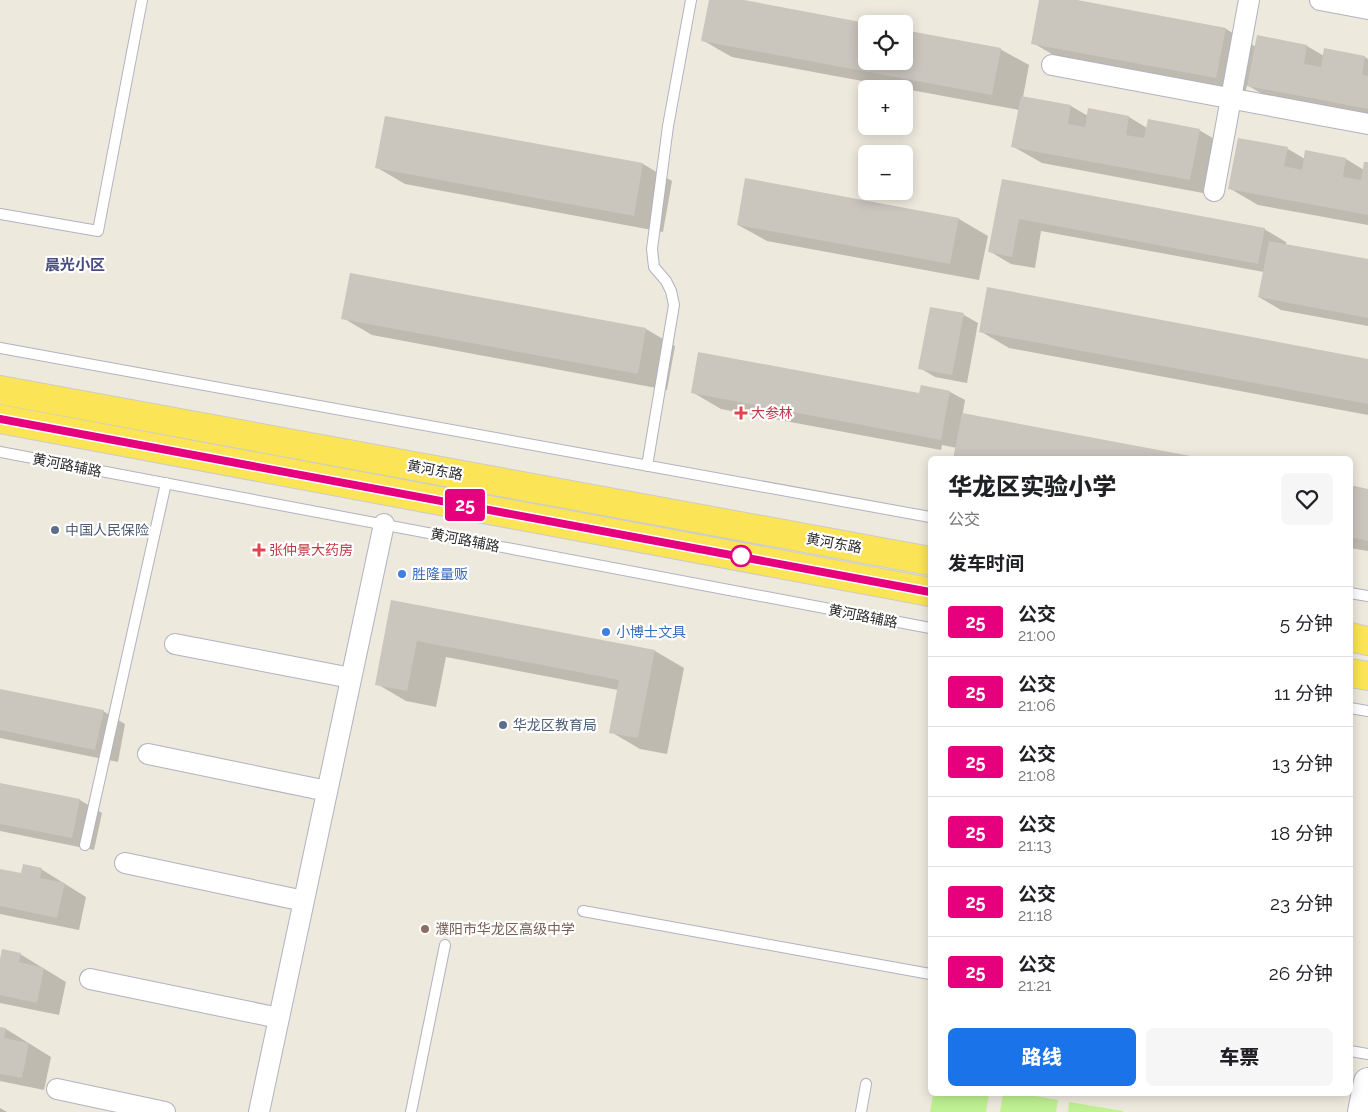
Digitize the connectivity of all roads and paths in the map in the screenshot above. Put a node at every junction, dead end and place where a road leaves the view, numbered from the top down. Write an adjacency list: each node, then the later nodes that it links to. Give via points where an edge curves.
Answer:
1 (142, 0): 10 (lane, via 98,231)
2 (691, 0): 15 (lane, via 668,126 652,249 654,267 666,281 674,305)
3 (1249, 0): 7 (street)
4 (1320, 0): 5 (street)
5 (1368, 9)
6 (1052, 65): 7 (street)
7 (1231, 98): 8 (street); 9 (street)
8 (1368, 124)
9 (1214, 191)
10 (0, 214)
11 (0, 348): 15 (lane)
12 (0, 390): 19 (main road, 黄河东路)
13 (0, 419): 20 (main road, 黄河东路)
14 (0, 452): 16 (lane, 黄河路辅路)
15 (647, 466): 17 (lane)
16 (166, 484): 18 (lane, 黄河路辅路); 34 (lane)
17 (928, 517)
18 (384, 524): 23 (lane, 黄河路辅路); 29 (street)
19 (928, 561)
20 (928, 592)
21 (1353, 594): 22 (lane)
22 (1368, 596)
23 (928, 628)
24 (1353, 638): 25 (main road)
25 (1368, 641)
26 (175, 644): 29 (street)
27 (1353, 673): 28 (main road)
28 (1368, 676)
29 (351, 678): 33 (street)
30 (1353, 709): 31 (lane)
31 (1368, 712)
32 (148, 754): 33 (street)
33 (328, 791): 36 (street)
34 (85, 845)
35 (126, 863): 36 (street)
36 (304, 901): 41 (street)
37 (583, 912): 39 (lane)
38 (445, 945): 49 (lane)
39 (928, 974)
40 (90, 979): 41 (street)
41 (279, 1018): 48 (street)
42 (1353, 1052): 43 (lane)
43 (1368, 1054)
44 (1368, 1082): 51 (street)
45 (866, 1084): 50 (lane)
46 (57, 1089): 47 (street)
47 (166, 1112)
48 (259, 1112)
49 (411, 1112)
50 (861, 1112)
51 (1362, 1112)

